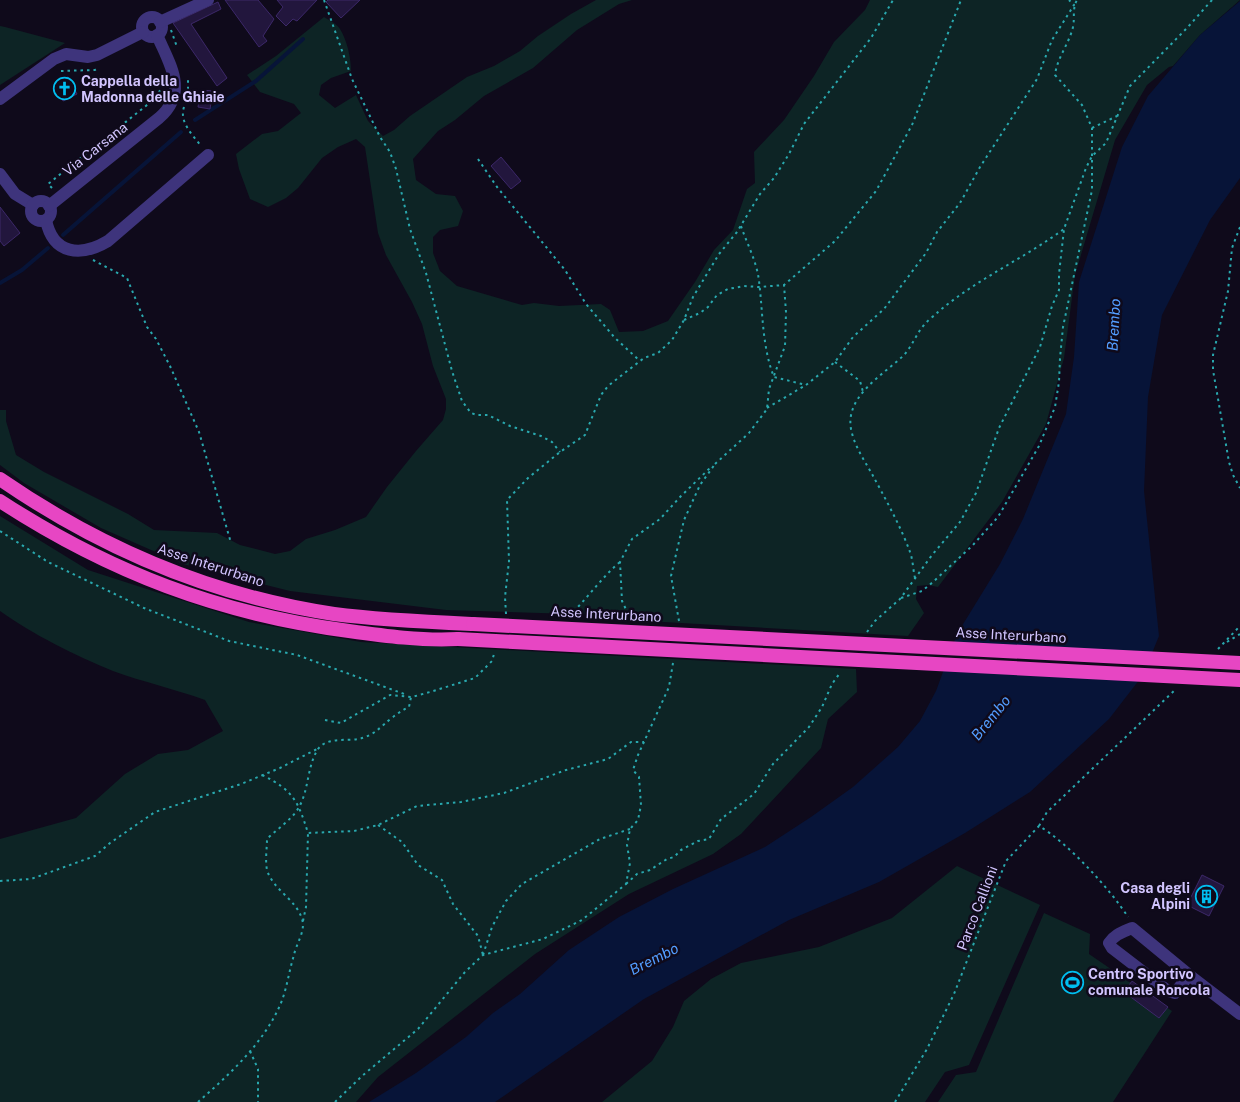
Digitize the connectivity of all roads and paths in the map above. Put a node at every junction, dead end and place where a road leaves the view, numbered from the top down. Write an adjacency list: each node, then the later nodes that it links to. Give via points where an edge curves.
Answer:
1 (208, 0): 9 (street)
2 (324, 0): 38 (path, via 352,79 396,169 410,229 426,273 462,401 471,413 488,414 510,426 541,436)
3 (893, 0): 25 (path, via 871,38 804,124 789,154)
4 (961, 0): 29 (path, via 912,124 876,190 835,241)
5 (1069, 0): 8 (path)
6 (1077, 0): 8 (path)
7 (1212, 0): 16 (path, via 1130,86)
8 (1074, 5): 17 (path, via 1073,27 1056,64 1055,75 1082,106); 33 (path, via 1052,40 1037,79 960,204 884,310 852,337)
9 (160, 22): 10 (street, via 152,17 146,18); 11 (street, via 161,30)
10 (143, 32): 11 (street, via 151,37); 15 (street, via 97,55 66,54 54,59)
11 (157, 35): 22 (street, Via Carsana, via 175,77 175,92 169,108)
12 (103, 66): 13 (path, via 95,70)
13 (61, 71)
14 (163, 84): 22 (path, via 152,101 48,184)
15 (0, 99)
16 (1119, 115): 17 (path); 19 (path, via 1106,143)
17 (1092, 128): 19 (path)
18 (208, 155): 28 (street, via 108,241 89,250)
19 (1092, 156): 27 (path); 47 (path, via 1092,190 1063,327 1055,407 1039,446 998,517 985,532 922,591)
20 (478, 159): 32 (path, via 565,270 586,304)
21 (0, 174): 23 (street, via 15,194)
22 (54, 202): 23 (street, via 41,201); 24 (street)
23 (32, 205): 24 (street, via 34,219)
24 (46, 220): 28 (street, via 52,238 61,246)
25 (741, 226): 30 (path, via 754,259); 31 (path, via 719,254 693,297)
26 (1240, 227): 41 (path, via 1232,248 1228,291 1213,354 1229,462)
27 (1064, 229): 36 (path, via 940,311 925,324 906,354); 46 (path, via 1059,290 1040,347 998,428 976,493 960,522)
28 (76, 251): 44 (path, via 127,278 144,322 170,366 199,432)
29 (784, 286): 30 (path); 34 (path, via 785,346)
30 (759, 287): 31 (path, via 728,289 700,313); 34 (path, via 766,352)
31 (684, 320): 32 (path, via 672,340)
32 (640, 361): 38 (path, via 601,394 585,435)
33 (835, 362): 35 (path); 36 (path, via 860,381)
34 (774, 377): 35 (path); 37 (path)
35 (806, 385): 37 (path)
36 (863, 392): 46 (path, via 851,414 851,430 911,553)
37 (767, 409): 39 (path, via 748,433)
38 (560, 452): 48 (path, via 507,500 509,561)
39 (715, 464): 45 (path, via 680,496 660,520 632,539); 50 (path, via 700,485 684,520 677,548 671,576)
40 (0, 479): 59 (highway, Asse Interurbano, bridge, via 56,515 118,548 183,575 291,606 351,616)
41 (1240, 488)
42 (0, 501): 61 (highway, bridge, via 98,558 152,582 208,602 323,628 382,636)
43 (0, 531): 63 (path, via 48,562 144,608 230,641 298,656)
44 (231, 543)
45 (620, 562): 49 (path); 52 (path, via 622,601)
46 (915, 579): 47 (path)
47 (900, 599): 54 (path)
48 (506, 614)
49 (566, 618)
50 (679, 622)
51 (1240, 626): 55 (path)
52 (635, 627)
53 (1240, 634): 55 (path)
54 (862, 637)
55 (1224, 644): 56 (path)
56 (1217, 650)
57 (495, 652): 63 (path, via 492,661 475,678)
58 (673, 660): 65 (path, via 669,687)
59 (1240, 663)
60 (840, 672): 74 (path, via 809,727 773,764 754,794 721,819 709,839 681,850 674,857 637,874)
61 (1240, 680)
62 (1182, 684): 70 (path, Parco Callioni, via 1047,812)
63 (412, 696): 64 (path, via 390,696 341,722); 66 (path, via 409,707 392,717 376,733 326,743)
64 (325, 720)
65 (644, 742): 69 (path, via 631,742 608,759 566,770 504,793 461,802 417,806); 71 (path, via 634,770 642,805 638,820)
66 (319, 748): 67 (path); 68 (path)
67 (262, 775): 68 (path, via 293,795); 73 (path, via 155,812 94,856 31,878)
68 (300, 806): 72 (path); 75 (path, via 294,816 267,839 266,852 267,870)
69 (378, 825): 72 (path, via 354,831); 77 (path, via 402,842 418,866 442,880 453,904 478,936)
70 (1039, 826): 76 (path, via 1052,834 1100,882 1124,910); 84 (path, Parco Callioni, via 1006,861 954,994 927,1049)
71 (630, 829): 74 (path); 77 (path, via 600,839 522,884 506,901 492,927)
72 (308, 833): 75 (path)
73 (0, 881)
74 (626, 884): 77 (path, via 582,920 543,939)
75 (303, 921): 80 (path, via 281,1004)
76 (1132, 928): 78 (street); 78 (street, via 1117,934 1109,943 1112,948 1171,992 1175,993)
77 (483, 955): 83 (path, via 418,1030)
78 (1189, 976): 79 (street)
79 (1240, 1014)
80 (250, 1051): 81 (path); 82 (path, via 258,1070)
81 (198, 1102)
82 (258, 1102)
83 (335, 1102)
84 (895, 1102)

